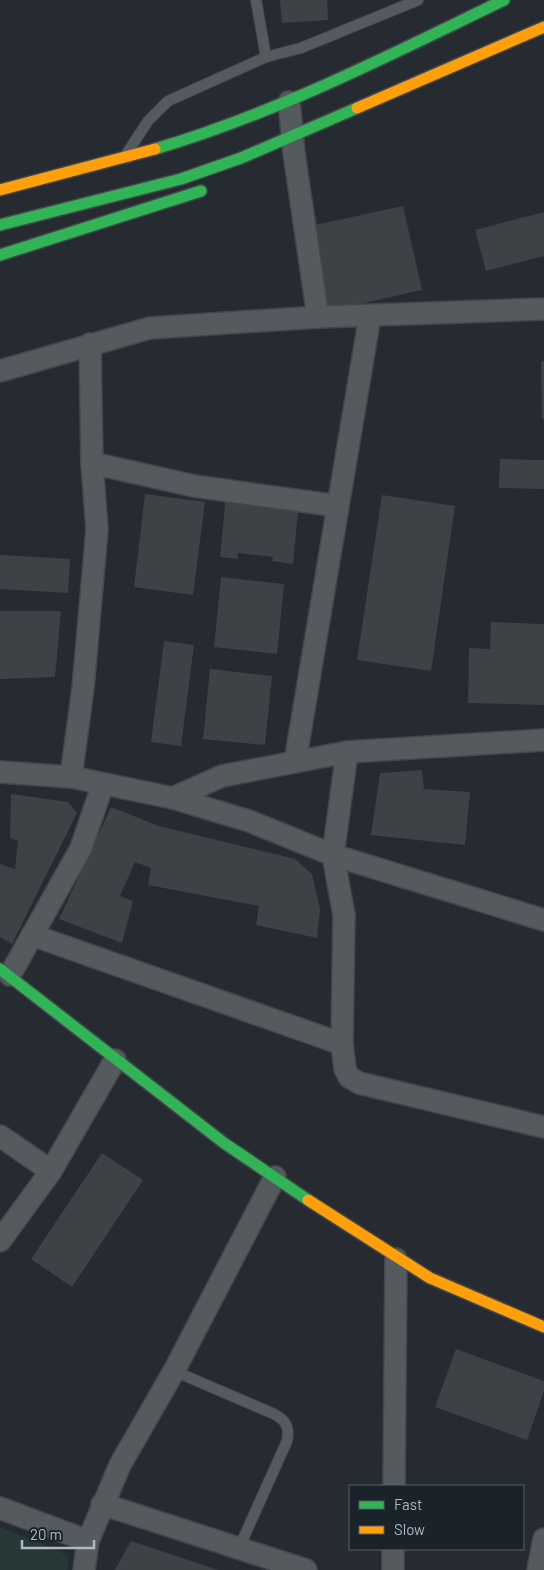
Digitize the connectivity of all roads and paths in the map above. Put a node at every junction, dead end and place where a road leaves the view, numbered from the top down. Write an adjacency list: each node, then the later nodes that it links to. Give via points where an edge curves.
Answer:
1 (256, 0): 5 (lane)
2 (418, 0): 5 (lane, via 301,48)
3 (504, 0): 6 (main road)
4 (544, 27): 7 (main road)
5 (266, 57): 8 (lane, via 168,102 148,121)
6 (289, 102): 7 (street); 8 (main road, via 228,126)
7 (291, 149): 11 (main road, via 242,158 181,179); 15 (street)
8 (124, 157): 10 (main road)
9 (209, 188): 12 (main road)
10 (0, 190)
11 (0, 225)
12 (0, 254)
13 (544, 308): 14 (street)
14 (370, 316): 15 (street); 19 (street)
15 (318, 317): 16 (street, via 150,328)
16 (90, 344): 17 (street); 18 (street)
17 (0, 371)
18 (92, 463): 19 (street, via 194,486); 24 (street, via 97,530 83,688)
19 (338, 506): 22 (street)
20 (544, 740): 21 (street)
21 (346, 752): 22 (street); 27 (street)
22 (295, 762): 26 (street, via 222,776)
23 (0, 772): 24 (street)
24 (71, 778): 25 (street)
25 (103, 784): 26 (street); 29 (street, via 81,848)
26 (173, 798): 27 (street, via 249,821)
27 (333, 855): 28 (street); 31 (street, via 344,915)
28 (544, 920)
29 (32, 935): 30 (street); 31 (street)
30 (5, 972): 32 (main road)
31 (342, 1044): 33 (street, via 349,1078 359,1083)
32 (115, 1060): 35 (street); 36 (main road)
33 (544, 1127)
34 (0, 1136): 35 (street)
35 (51, 1171): 37 (street)
36 (276, 1177): 38 (main road); 40 (street)
37 (0, 1241)
38 (396, 1259): 39 (main road, via 465,1294); 41 (street)
39 (544, 1327)
40 (174, 1371): 42 (street, via 120,1465); 46 (lane, via 274,1414 287,1425 287,1441)
41 (394, 1485)
42 (102, 1504): 45 (street); 46 (street)
43 (0, 1508): 45 (street)
44 (544, 1539): 51 (street)
45 (88, 1541): 48 (street)
46 (239, 1548): 49 (street)
47 (393, 1550): 50 (street)
48 (84, 1570)
49 (306, 1570)
50 (393, 1570)
51 (538, 1570)

